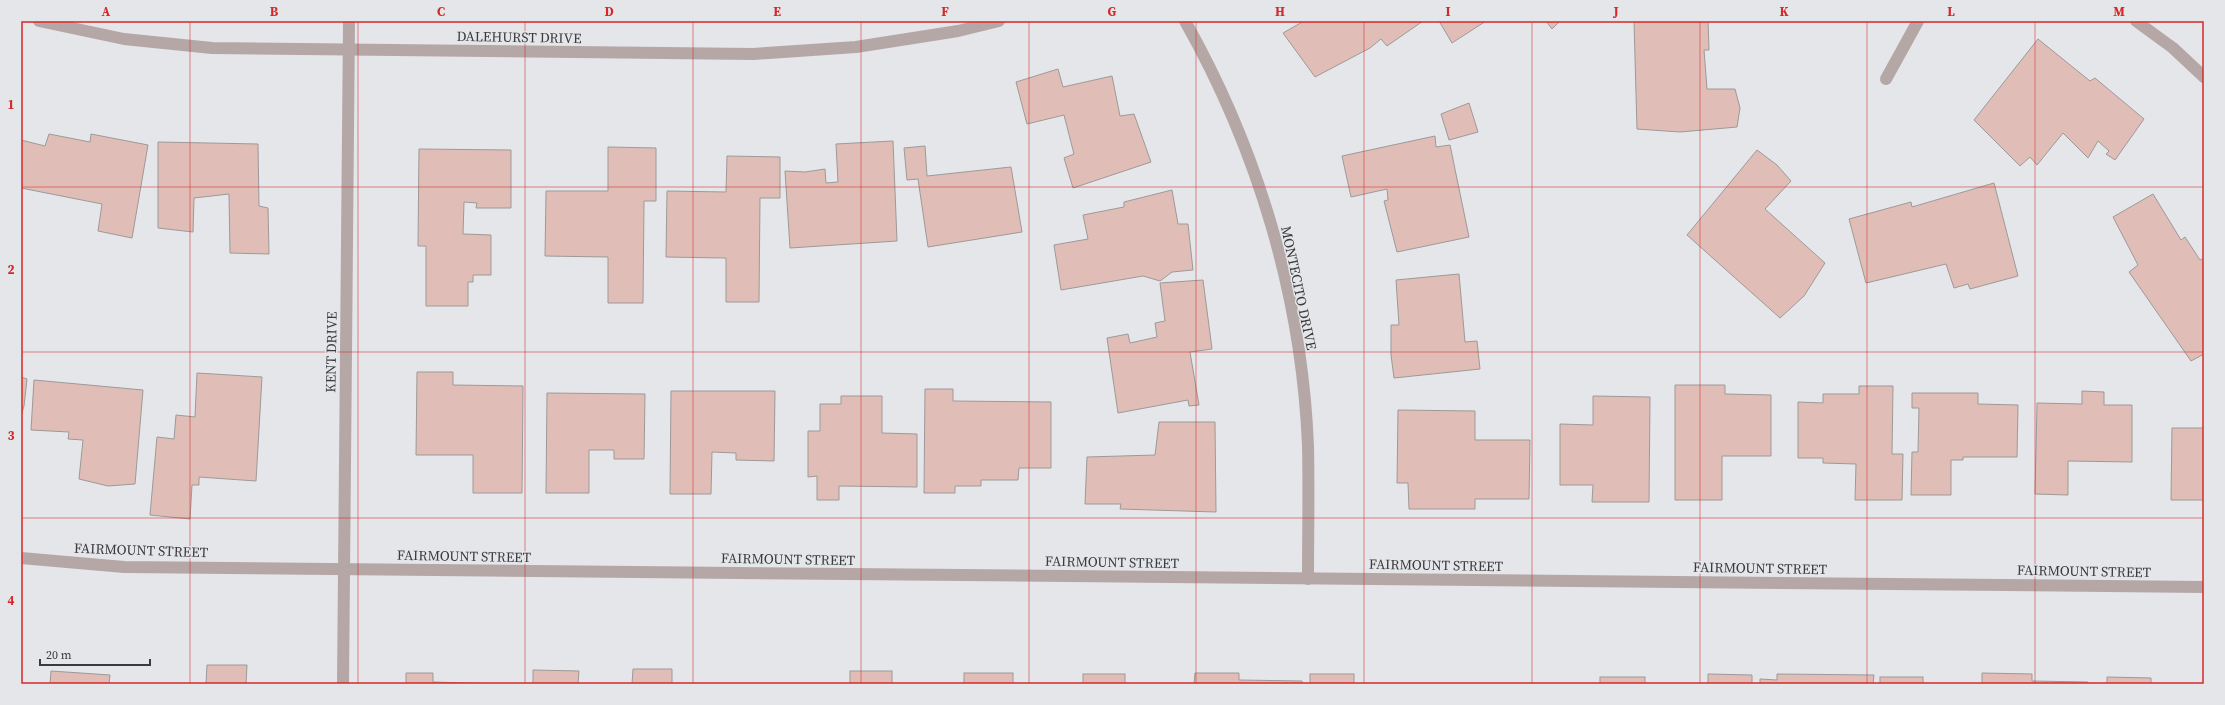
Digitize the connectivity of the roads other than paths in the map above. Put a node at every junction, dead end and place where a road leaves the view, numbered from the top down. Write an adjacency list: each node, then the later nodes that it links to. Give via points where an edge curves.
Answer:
1 (39, 21): 7 (street, DALEHURST DRIVE, via 124,39 212,48)
2 (349, 21): 7 (street, KENT DRIVE)
3 (999, 21): 7 (street, DALEHURST DRIVE, via 958,31 856,47 753,54)
4 (1185, 21): 12 (street, MONTECITO DRIVE, via 1209,64 1249,156 1278,250 1298,347 1308,445)
5 (1918, 21): 9 (street)
6 (2136, 21): 8 (street, via 2173,48)
7 (349, 50): 11 (street, KENT DRIVE)
8 (2204, 77)
9 (1886, 79)
10 (21, 558): 11 (street, FAIRMOUNT STREET, via 124,567)
11 (344, 570): 12 (street, FAIRMOUNT STREET); 14 (street, KENT DRIVE)
12 (1308, 579): 13 (street, FAIRMOUNT STREET)
13 (2204, 587)
14 (344, 684)

